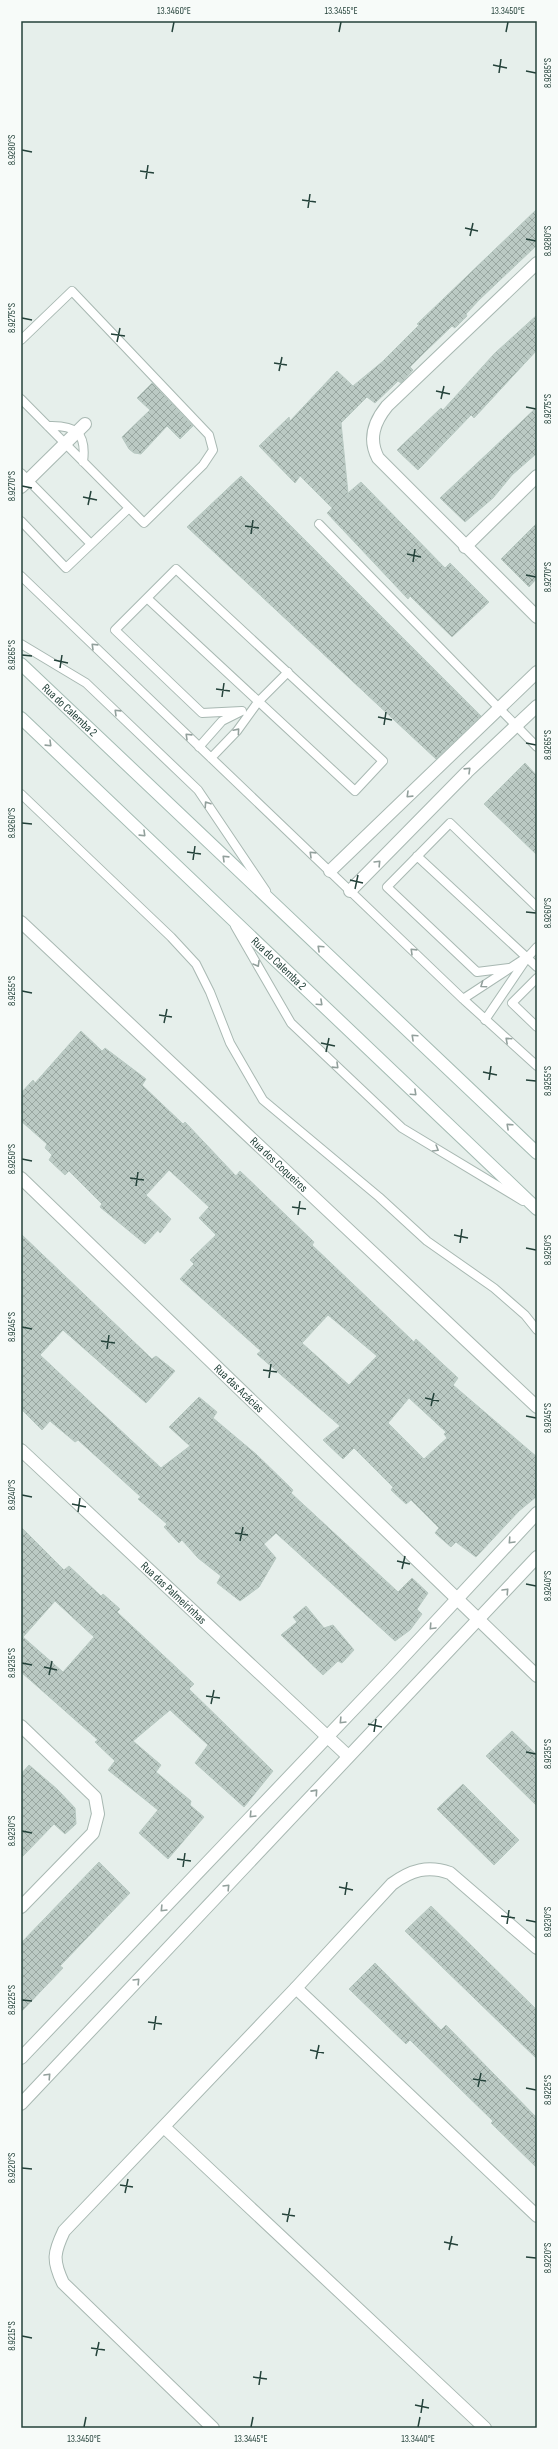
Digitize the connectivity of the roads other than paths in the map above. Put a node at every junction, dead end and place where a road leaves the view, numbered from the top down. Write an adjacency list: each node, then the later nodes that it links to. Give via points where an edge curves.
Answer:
1 (537, 262): 14 (street, via 387,406 375,424 373,444 378,458)
2 (21, 340): 10 (lane, via 72,291 209,435 213,445 211,456 144,523)
3 (21, 399): 4 (lane)
4 (48, 426): 5 (lane); 6 (lane)
5 (81, 428): 6 (street); 7 (lane)
6 (65, 444): 7 (lane); 9 (street)
7 (83, 462): 10 (lane)
8 (537, 476): 14 (street)
9 (23, 480): 13 (lane)
10 (129, 508): 13 (lane)
11 (21, 521): 13 (lane, via 66,568)
12 (319, 524): 24 (lane)
13 (91, 544)
14 (465, 547): 17 (street)
15 (21, 576): 28 (lane, one-way to 15)
16 (148, 599): 20 (lane, via 176,570); 22 (lane); 25 (lane, via 115,630 202,713)
17 (537, 617)
18 (21, 644): 35 (lane, one-way to 18, via 198,790 86,683)
19 (21, 664): 35 (street, Rua do Calemba 2, one-way to 19)
20 (288, 672): 22 (lane); 22 (lane, via 383,761 355,791)
21 (537, 672): 24 (street)
22 (258, 702): 25 (lane); 30 (lane, one-way to 22, via 238,731)
23 (537, 706): 27 (street)
24 (499, 708): 27 (lane); 33 (street, one-way to 33)
25 (242, 711): 28 (lane, via 222,722)
26 (21, 718): 37 (street, Rua do Calemba 2, one-way to 37)
27 (516, 726): 29 (lane); 34 (street, one-way to 27)
28 (199, 747): 30 (lane)
29 (537, 747)
30 (211, 758): 33 (lane, one-way to 30)
31 (21, 794): 51 (lane, via 196,964 230,1043 263,1100 379,1197 427,1242 494,1288 525,1315)
32 (418, 856): 36 (lane, via 450,823); 40 (lane); 42 (lane, via 387,887 476,972)
33 (330, 871): 34 (lane)
34 (350, 891): 44 (lane, one-way to 34)
35 (276, 906): 48 (street, Rua do Calemba 2, one-way to 35)
36 (537, 907)
37 (230, 919): 50 (street, Rua do Calemba 2, one-way to 50); 50 (lane, one-way to 50, via 291,1023 396,1123)
38 (21, 922): 52 (street, Rua dos Coqueiros)
39 (537, 947): 40 (lane)
40 (527, 958): 41 (lane); 42 (lane); 45 (lane)
41 (537, 967)
42 (509, 968): 44 (lane, one-way to 44)
43 (537, 978): 46 (lane, via 512,1003)
44 (463, 999): 45 (lane)
45 (485, 1020): 47 (lane, one-way to 45)
46 (537, 1027)
47 (537, 1066)
48 (537, 1153)
49 (21, 1178): 56 (street, Rua das Acácias)
50 (537, 1209)
51 (537, 1330)
52 (537, 1407)
53 (21, 1450): 60 (street, Rua das Palmeirinhas)
54 (537, 1513): 56 (street, one-way to 56)
55 (537, 1557): 57 (street, one-way to 55)
56 (458, 1598): 57 (street, Rua das Acácias); 60 (street, one-way to 60)
57 (479, 1620): 58 (street, Rua das Acácias); 61 (street)
58 (537, 1676)
59 (21, 1726): 62 (street, via 95,1797 98,1814 93,1833)
60 (326, 1737): 61 (street, Rua das Palmeirinhas); 65 (street, one-way to 65)
61 (348, 1756): 66 (street, one-way to 61)
62 (21, 1907)
63 (537, 1948): 64 (street, via 450,1873 440,1869 414,1870 392,1884)
64 (296, 1988): 67 (street); 68 (street)
65 (21, 2058)
66 (21, 2104)
67 (164, 2127): 69 (street, via 64,2231 55,2252 55,2263 63,2283 73,2294); 70 (street)
68 (537, 2216)
69 (212, 2428)
70 (485, 2428)

